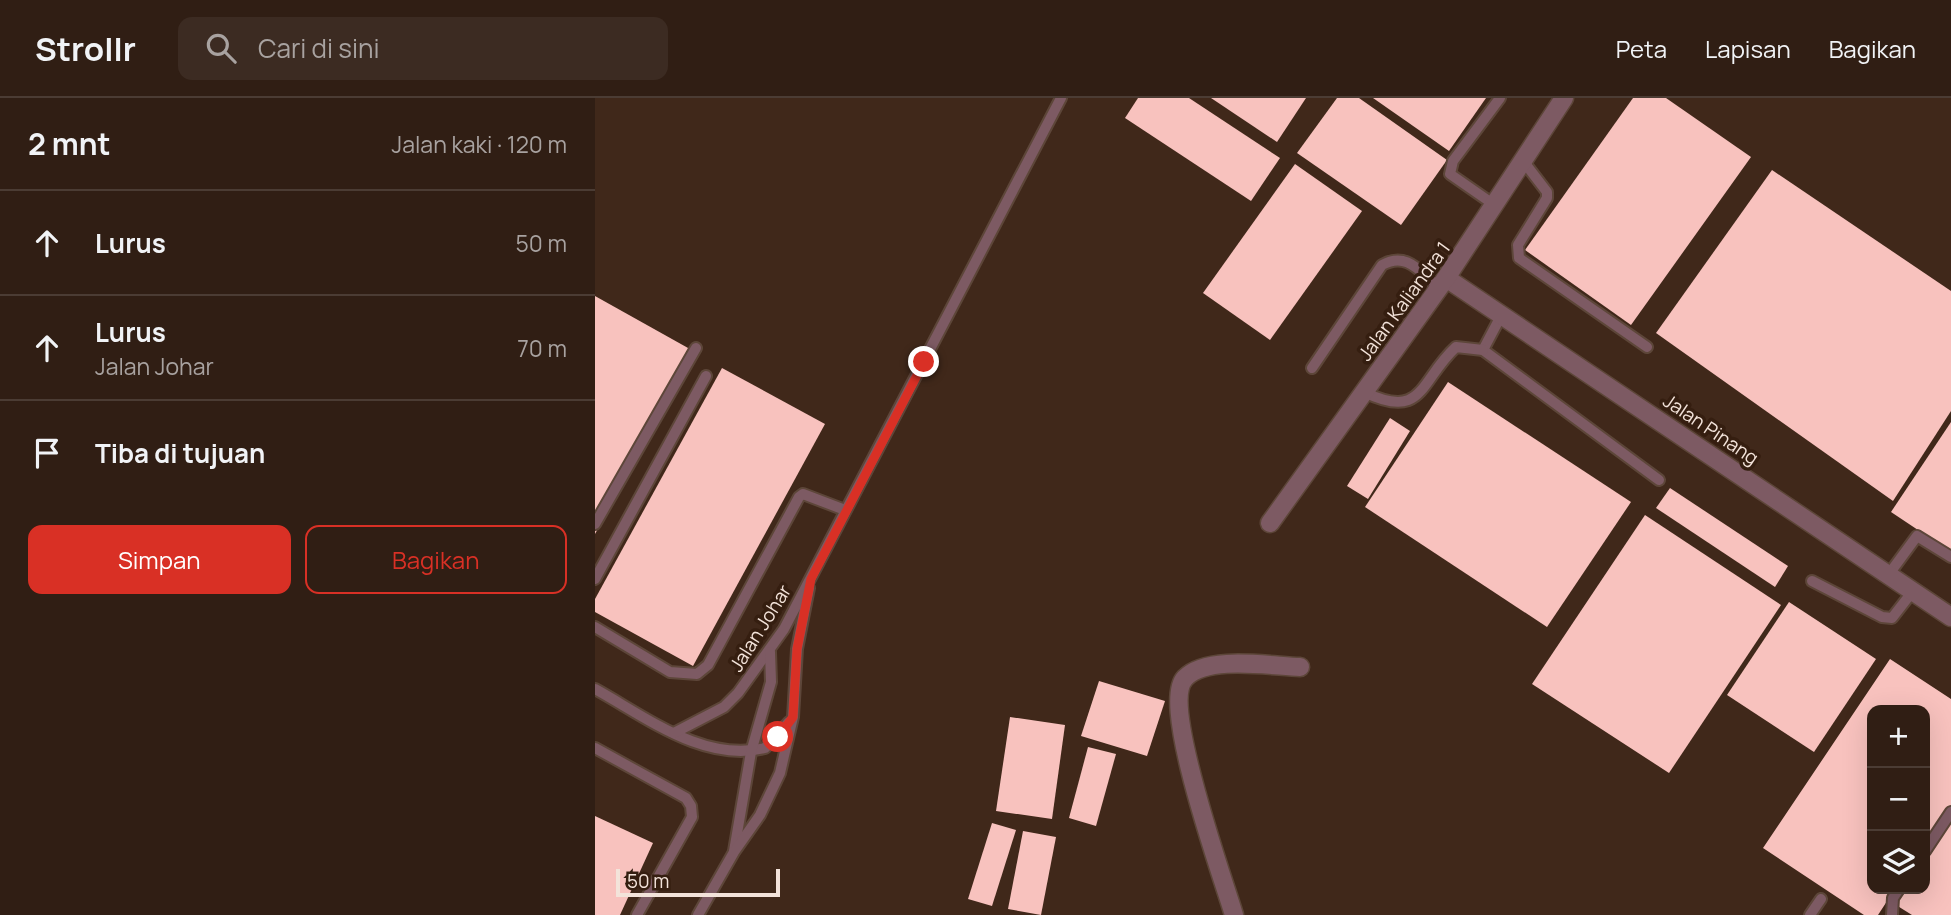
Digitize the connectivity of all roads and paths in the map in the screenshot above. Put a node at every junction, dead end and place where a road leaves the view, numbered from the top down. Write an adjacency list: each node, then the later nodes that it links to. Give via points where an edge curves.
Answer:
1 (1061, 98): 15 (lane, Jalan Johar)
2 (1500, 98): 5 (lane, via 1453,161 1450,174)
3 (1564, 98): 4 (street, Jalan Kaliandra 1)
4 (1524, 162): 5 (street, Jalan Kaliandra 1); 8 (lane, via 1547,198 1518,245 1519,258)
5 (1496, 206): 6 (street, Jalan Kaliandra 1)
6 (1443, 283): 7 (street, Jalan Pinang); 11 (lane, via 1403,260 1395,258 1382,265); 13 (street, Jalan Kaliandra 1)
7 (1502, 314): 10 (lane); 19 (street, Jalan Pinang)
8 (1647, 347)
9 (696, 348): 17 (lane)
10 (1483, 350): 13 (lane, via 1456,347 1413,399 1402,404); 14 (lane)
11 (1312, 368)
12 (706, 376): 20 (lane)
13 (1364, 392): 16 (street, Jalan Kaliandra 1)
14 (1659, 480)
15 (845, 510): 21 (lane, Jalan Johar); 25 (lane, via 799,496 708,665 697,674 670,672)
16 (1270, 523)
17 (595, 524)
18 (1951, 557): 19 (lane, via 1917,536)
19 (1889, 574): 23 (street, Jalan Pinang)
20 (595, 579)
21 (811, 579): 26 (lane, Jalan Johar); 29 (lane, via 797,649)
22 (1812, 581): 23 (lane, via 1892,618)
23 (1913, 591): 24 (street, Jalan Pinang)
24 (1951, 617)
25 (595, 627)
26 (770, 652): 30 (lane, Jalan Johar, via 724,707); 32 (lane, via 771,682)
27 (1300, 667): 40 (street, via 1232,664 1201,669 1184,679 1178,695 1185,752)
28 (595, 689): 30 (lane)
29 (793, 717): 32 (lane, via 765,748); 35 (lane, via 780,773 760,815)
30 (674, 733): 32 (lane, via 725,752)
31 (595, 748): 38 (lane, via 686,798 691,806 692,817)
32 (751, 752): 35 (lane)
33 (1951, 812): 34 (lane)
34 (1930, 844)
35 (734, 852): 39 (lane)
36 (1896, 894): 42 (lane)
37 (1821, 899): 41 (lane)
38 (637, 915)
39 (698, 915)
40 (1234, 915)
41 (1810, 915)
42 (1892, 915)

